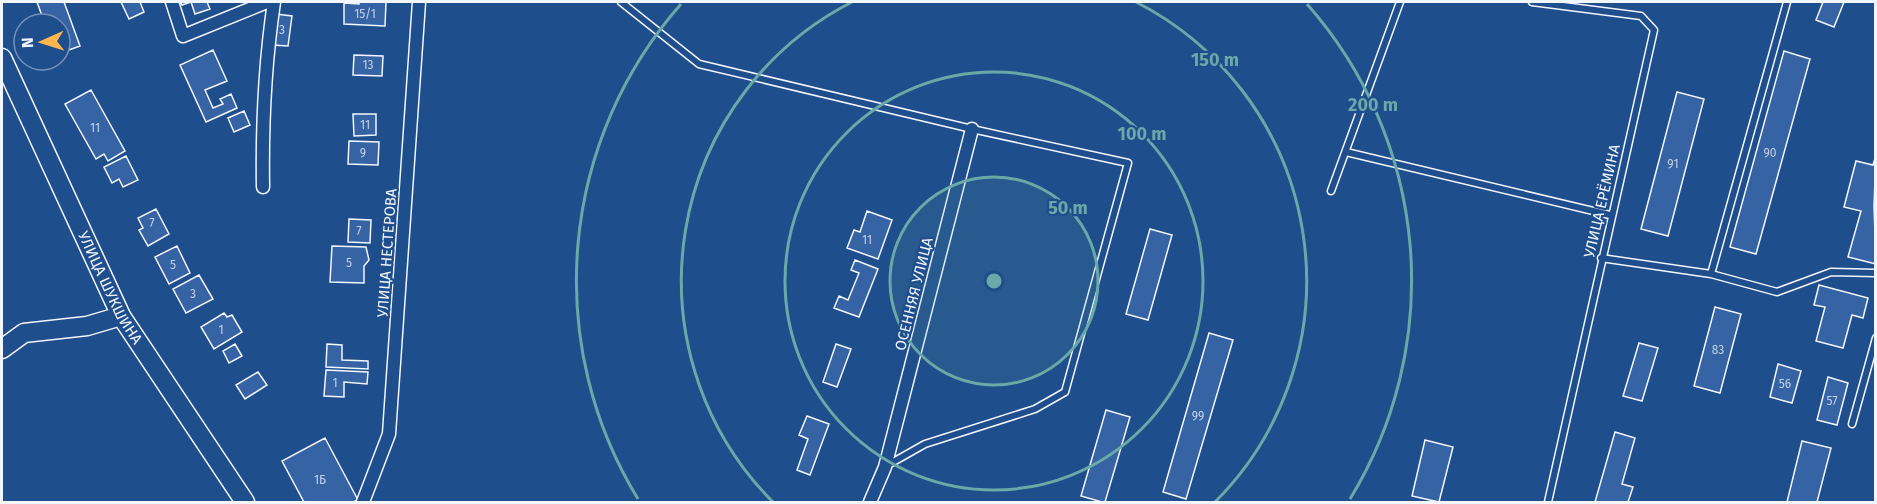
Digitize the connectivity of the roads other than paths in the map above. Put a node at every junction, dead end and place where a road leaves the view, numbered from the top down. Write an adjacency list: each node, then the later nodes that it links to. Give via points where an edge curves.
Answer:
1 (172, 2): 2 (street, via 183,36)
2 (267, 2)
3 (274, 2): 12 (street, via 262,132)
4 (419, 2): 24 (street, УЛИЦА НЕСТЕРОВА, via 389,434)
5 (621, 2): 10 (lane, via 699,64)
6 (1400, 2): 11 (lane)
7 (1532, 2): 14 (lane, УЛИЦА ЕРЁМИНА, via 1641,16 1654,30)
8 (1787, 2): 17 (lane)
9 (2, 58): 18 (street, УЛИЦА ШУКШИНА)
10 (972, 129): 22 (street, ОСЕННЯЯ УЛИЦА); 22 (lane, via 1128,163 1065,393 1035,409 925,444)
11 (1346, 152): 13 (lane); 14 (lane)
12 (263, 187)
13 (1331, 191)
14 (1610, 214): 15 (lane, УЛИЦА ЕРЁМИНА)
15 (1601, 258): 17 (lane); 26 (lane, УЛИЦА ЕРЁМИНА)
16 (1875, 273): 17 (lane, via 1831,272 1777,292)
17 (1711, 274)
18 (121, 316): 20 (street, via 87,326 24,333); 23 (street, УЛИЦА ШУКШИНА)
19 (1875, 338): 21 (lane)
20 (4, 342)
21 (1852, 424)
22 (885, 466): 25 (street, ОСЕННЯЯ УЛИЦА)
23 (245, 502)
24 (363, 502)
25 (870, 502)
26 (1548, 502)

